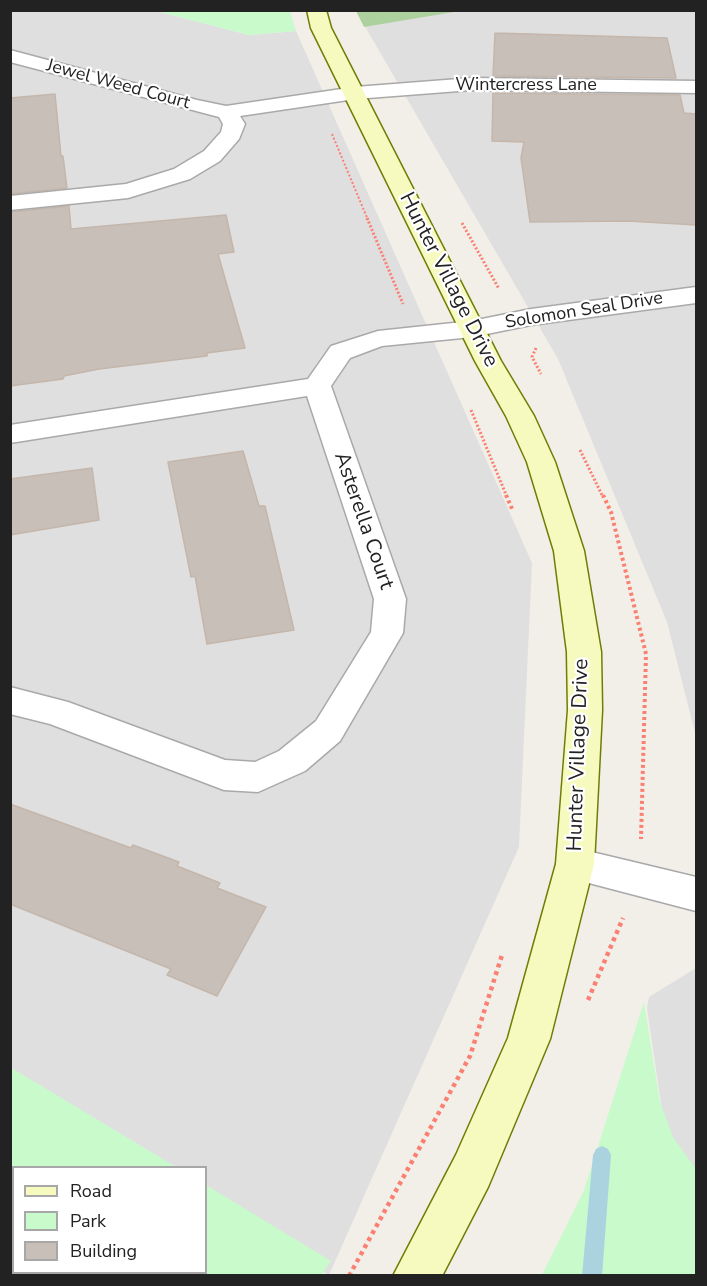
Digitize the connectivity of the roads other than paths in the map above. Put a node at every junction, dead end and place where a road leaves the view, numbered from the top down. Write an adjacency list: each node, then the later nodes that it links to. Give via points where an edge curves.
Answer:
1 (316, 10): 4 (street, Hunter Village Drive, via 321,28)
2 (10, 56): 5 (street, Jewel Weed Court)
3 (696, 87): 4 (street, Wintercress Lane, via 472,84)
4 (355, 93): 5 (street, Jewel Weed Court); 8 (street, Hunter Village Drive)
5 (226, 112): 6 (street, via 234,124 231,134 212,156 182,174 128,191)
6 (10, 203)
7 (696, 295): 8 (street, Solomon Seal Drive)
8 (472, 328): 9 (street, via 378,339 340,352); 12 (street, Hunter Village Drive, via 541,462 569,551 584,652 585,710)
9 (316, 386): 10 (street); 11 (street, Asterella Court, via 390,599 387,633 328,731 292,761 258,777 224,775 56,712)
10 (10, 434)
11 (10, 700)
12 (575, 864): 13 (street); 14 (street, Hunter Village Drive, via 529,1039 472,1171)
13 (696, 894)
14 (416, 1275)

